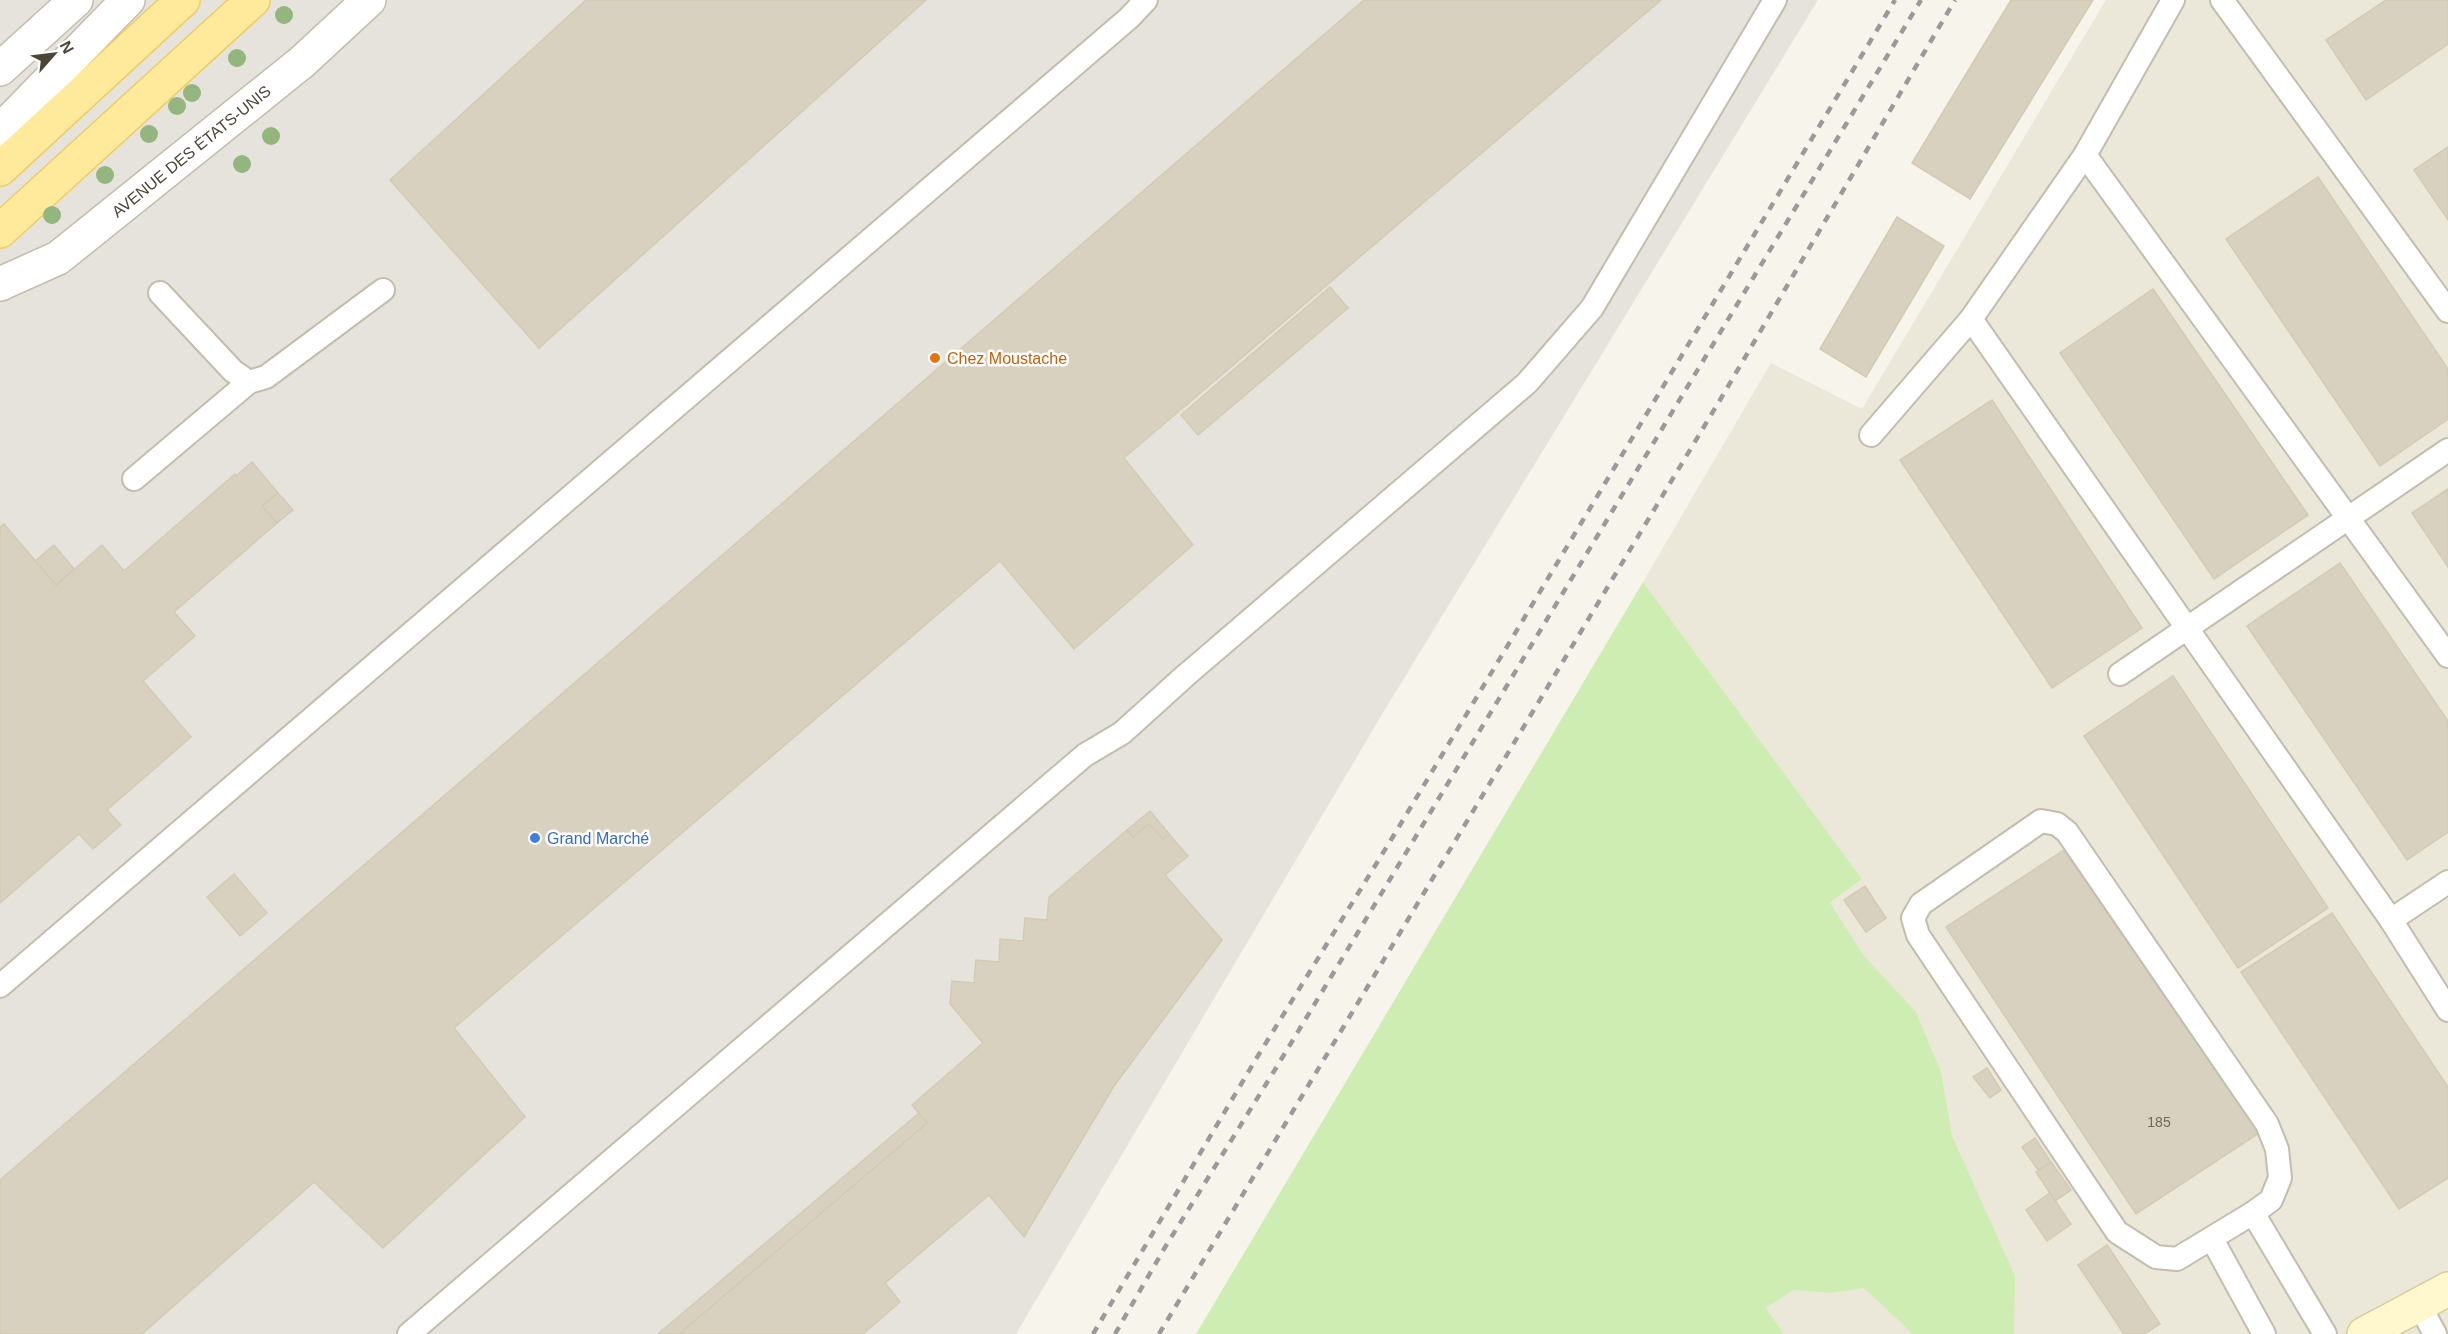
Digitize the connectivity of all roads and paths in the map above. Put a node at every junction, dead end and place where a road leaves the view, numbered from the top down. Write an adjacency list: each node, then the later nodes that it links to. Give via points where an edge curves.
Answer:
1 (76, 0): 10 (street)
2 (128, 0): 11 (street)
3 (183, 0): 13 (main road)
4 (253, 0): 14 (main road)
5 (369, 0): 15 (street, AVENUE DES ÉTATS-UNIS, via 302,62 58,258)
6 (1146, 0): 30 (lane)
7 (1775, 0): 36 (lane, via 1592,308 1527,383 1122,733 1085,755)
8 (2173, 0): 12 (lane)
9 (2222, 0): 18 (lane)
10 (0, 69)
11 (0, 131)
12 (2085, 156): 19 (lane); 24 (lane)
13 (0, 169)
14 (0, 231)
15 (0, 284)
16 (383, 290): 20 (lane, via 266,377)
17 (160, 294): 20 (lane, via 233,371)
18 (2448, 311)
19 (1971, 319): 21 (lane); 25 (lane)
20 (249, 382): 23 (lane)
21 (1871, 435)
22 (2448, 450): 24 (lane)
23 (134, 479)
24 (2348, 518): 25 (lane); 26 (lane)
25 (2186, 629): 27 (lane); 29 (lane)
26 (2448, 656)
27 (2120, 674)
28 (2448, 882): 29 (lane)
29 (2391, 920): 31 (lane)
30 (0, 986)
31 (2448, 1010)
32 (2253, 1213): 33 (lane); 33 (lane, via 2271,1200 2280,1178 2277,1149 2267,1124 2067,832 2057,824 2040,821 1921,904 1913,918 1918,935 2117,1232 2156,1257 2177,1259); 38 (lane)
33 (2212, 1239): 37 (lane)
34 (2448, 1289): 35 (street)
35 (2420, 1306): 39 (street); 40 (lane)
36 (409, 1334)
37 (2264, 1334)
38 (2325, 1334)
39 (2364, 1334)
40 (2435, 1334)

